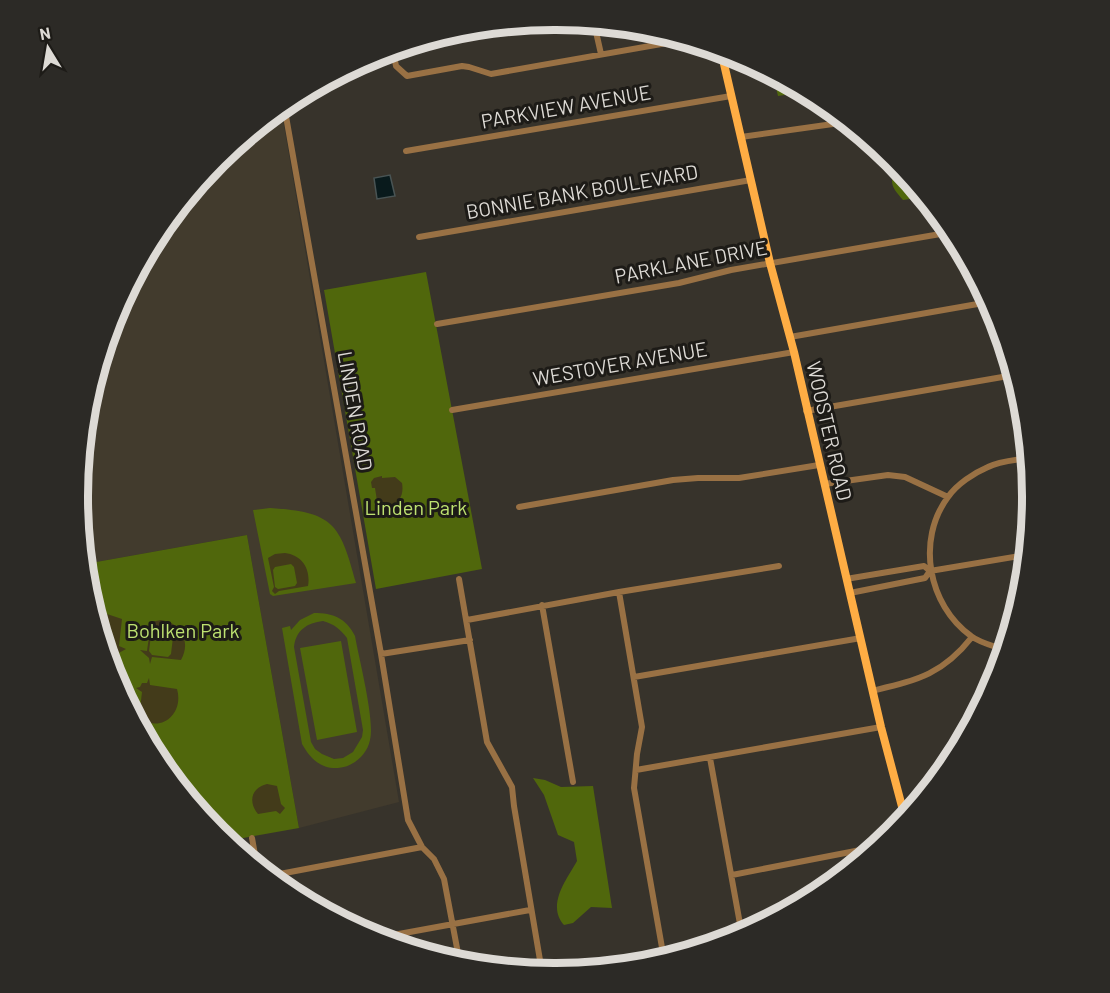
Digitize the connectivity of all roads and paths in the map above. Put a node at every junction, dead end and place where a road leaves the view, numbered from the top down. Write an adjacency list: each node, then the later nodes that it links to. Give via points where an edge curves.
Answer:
1 (596, 32): 3 (street)
2 (664, 43): 3 (street)
3 (601, 54): 4 (street, via 491,74 462,66 407,76 396,66)
4 (395, 59)
5 (723, 62): 6 (main road, WOOSTER ROAD)
6 (731, 96): 9 (main road, WOOSTER ROAD); 10 (street, PARKVIEW AVENUE)
7 (286, 116): 40 (street, LINDEN ROAD)
8 (836, 124): 9 (street)
9 (741, 137): 11 (main road, WOOSTER ROAD)
10 (406, 151)
11 (751, 180): 13 (street, BONNIE BANK BOULEVARD); 14 (main road, WOOSTER ROAD)
12 (941, 234): 14 (street, PARKLANE DRIVE)
13 (419, 237)
14 (770, 263): 16 (street, PARKLANE DRIVE, via 679,283); 17 (main road, WOOSTER ROAD)
15 (979, 304): 17 (street)
16 (437, 324)
17 (790, 337): 18 (main road, WOOSTER ROAD)
18 (794, 352): 20 (street, WESTOVER AVENUE); 21 (main road, WOOSTER ROAD)
19 (1006, 376): 21 (street)
20 (452, 410)
21 (806, 411): 23 (main road, WOOSTER ROAD)
22 (1020, 459): 25 (street, via 991,465 971,476)
23 (819, 465): 24 (main road, WOOSTER ROAD); 26 (street, via 739,478 673,480)
24 (824, 484): 25 (street, via 888,475 905,477); 31 (main road, WOOSTER ROAD)
25 (948, 497): 29 (street, via 932,529)
26 (519, 507)
27 (1018, 556): 29 (street)
28 (779, 566): 32 (street)
29 (930, 571): 31 (street, via 924,566); 33 (street, via 925,578); 37 (street, via 942,604)
30 (459, 579): 35 (street)
31 (846, 579): 33 (main road, WOOSTER ROAD)
32 (619, 592): 34 (street); 41 (street)
33 (850, 593): 36 (main road, WOOSTER ROAD)
34 (542, 605): 35 (street); 46 (street)
35 (467, 620): 38 (street)
36 (861, 638): 41 (street); 42 (main road, WOOSTER ROAD)
37 (972, 638): 39 (street); 42 (street, via 958,655 936,671 912,682)
38 (470, 640): 40 (street); 54 (street, via 488,742 512,787)
39 (997, 647)
40 (381, 654): 49 (street, LINDEN ROAD, via 408,820)
41 (634, 677): 45 (street, via 642,727)
42 (872, 691): 43 (main road, WOOSTER ROAD)
43 (881, 727): 44 (street); 47 (main road, WOOSTER ROAD)
44 (710, 758): 45 (street); 53 (street)
45 (636, 771): 58 (street, via 634,788)
46 (573, 782)
47 (902, 808)
48 (252, 838): 51 (street)
49 (422, 848): 52 (street); 56 (street, LINDEN ROAD, via 434,859 444,879)
50 (859, 850): 53 (street)
51 (255, 853)
52 (281, 874)
53 (732, 875): 55 (street)
54 (530, 910): 56 (street); 60 (street)
55 (740, 924)
56 (454, 925): 57 (street); 59 (street, LINDEN ROAD)
57 (396, 935)
58 (662, 950)
59 (458, 953)
60 (540, 963)

